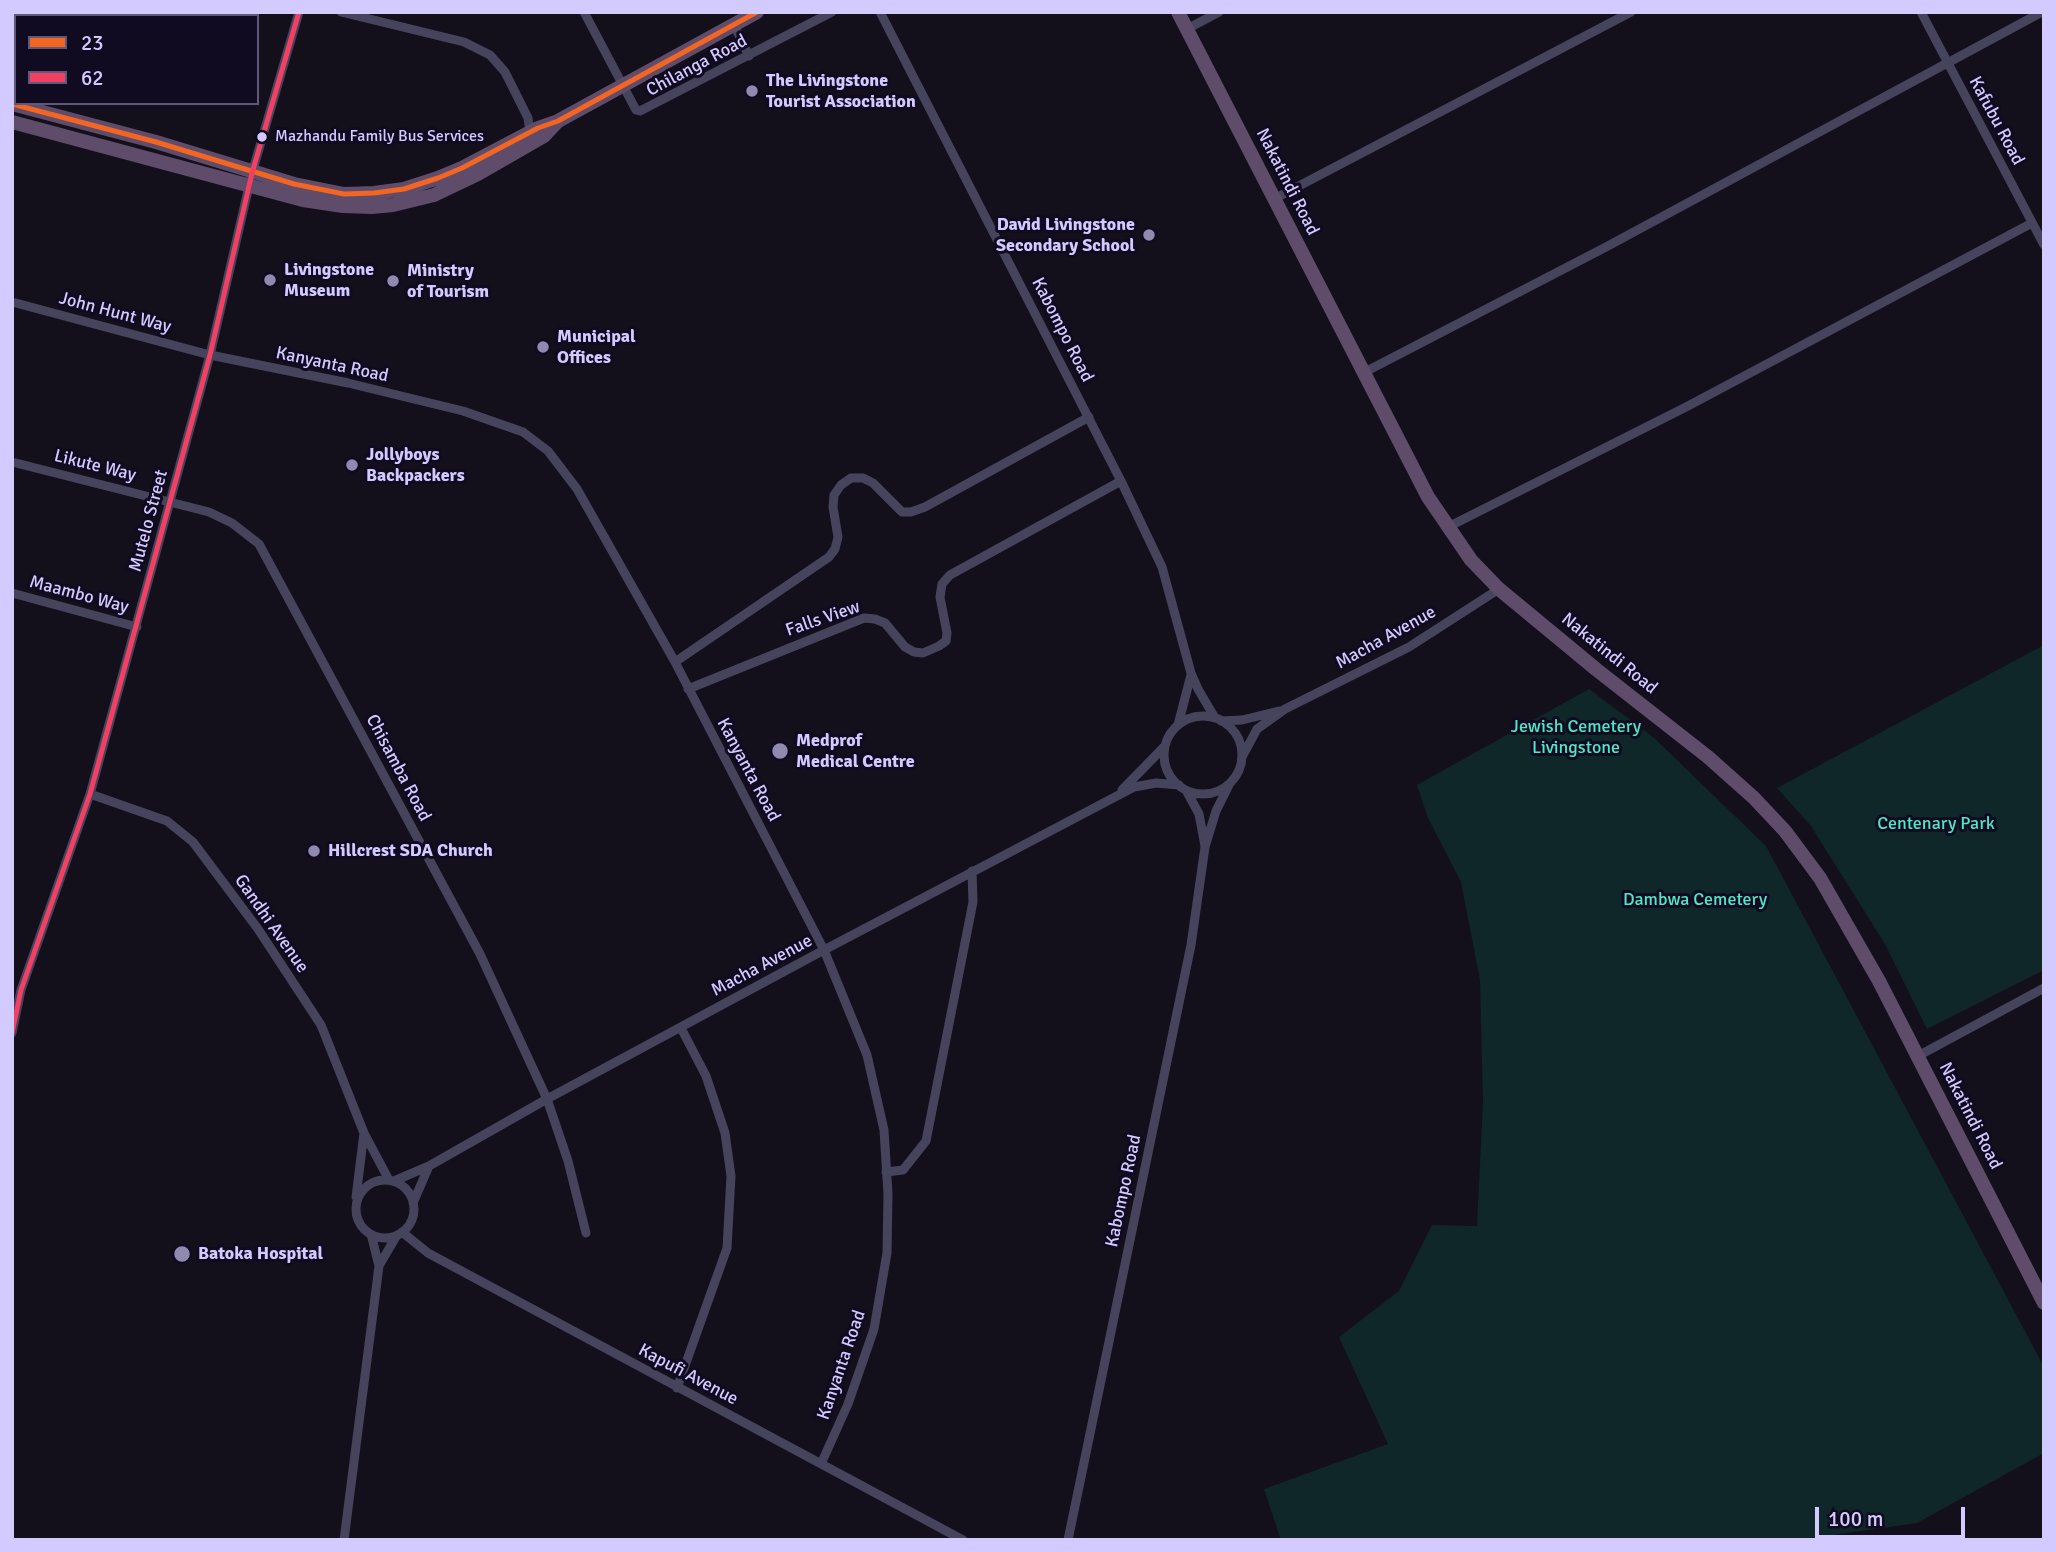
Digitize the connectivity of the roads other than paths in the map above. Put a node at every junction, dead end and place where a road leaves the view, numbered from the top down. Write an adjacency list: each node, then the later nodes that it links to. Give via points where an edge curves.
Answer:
1 (299, 12): 20 (street, Mutelo Street)
2 (341, 12): 19 (street, via 464,42 490,55 505,72)
3 (584, 12): 16 (street, Chilanga Road)
4 (757, 12): 12 (highway)
5 (832, 12): 14 (street, Chilanga Road)
6 (880, 12): 27 (street, Kabompo Road)
7 (1178, 12): 13 (highway, Nakatindi Road)
8 (1219, 12): 13 (street)
9 (1631, 12): 21 (street)
10 (1920, 12): 15 (street, Kafubu Road)
11 (2042, 12): 15 (street)
12 (734, 25): 14 (street); 16 (highway)
13 (1187, 29): 21 (highway, Nakatindi Road)
14 (749, 56): 16 (street, Chilanga Road, via 645,111 636,110)
15 (1947, 62): 22 (street, Kafubu Road); 26 (street)
16 (623, 85): 19 (highway, via 558,121)
17 (16, 105): 20 (highway, via 156,142)
18 (12, 122): 20 (highway)
19 (535, 128): 20 (highway, via 478,174 434,195 393,205 343,206 303,200)
20 (250, 179): 25 (street, Mutelo Street)
21 (1274, 199): 26 (highway, Nakatindi Road)
22 (2032, 223): 23 (street, Kafubu Road); 31 (street)
23 (2044, 245)
24 (12, 302): 25 (street, John Hunt Way)
25 (210, 355): 30 (street, Mutelo Street); 35 (street, Kanyanta Road, via 463,411 523,432 548,451 577,489)
26 (1363, 373): 31 (highway, Nakatindi Road)
27 (1089, 417): 29 (street, Kabompo Road); 35 (street, via 911,512 902,512 863,478 851,478 834,495 838,537 829,557)
28 (12, 462): 30 (street, Likute Way)
29 (1121, 481): 36 (street, Kabompo Road, via 1162,567); 37 (street, Falls View, via 950,575 942,584 940,597 947,633 940,646 914,652 885,623 864,618)
30 (170, 501): 34 (street, Mutelo Street); 55 (street, Chisamba Road, via 232,523 259,544 480,954)
31 (1448, 527): 32 (highway, Nakatindi Road)
32 (1499, 589): 38 (street, Macha Avenue, via 1409,647); 54 (highway, Nakatindi Road, via 1708,757 1785,831 1820,878)
33 (12, 593): 34 (street, Maambo Way)
34 (136, 627): 45 (street, Mutelo Street)
35 (675, 662): 37 (street, Kanyanta Road)
36 (1191, 673): 39 (street, Kabompo Road); 40 (street, Kabompo Road)
37 (688, 689): 49 (street, Kanyanta Road)
38 (1284, 709): 39 (street, Macha Avenue, via 1242,720); 42 (street, Macha Avenue, via 1257,729)
39 (1218, 719): 40 (street, via 1202,716); 42 (street, via 1236,733)
40 (1178, 725): 41 (street)
41 (1165, 746): 44 (street, via 1168,772); 46 (street, Macha Avenue)
42 (1242, 757): 43 (street, via 1240,770)
43 (1228, 785): 44 (street, via 1211,794); 47 (street, Kabompo Road)
44 (1182, 788): 46 (street, Macha Avenue, via 1156,783); 47 (street, Kabompo Road, via 1199,814)
45 (90, 794): 51 (street, Mutelo Street); 56 (street, Gandhi Avenue, via 167,821 193,842 321,1025)
46 (1113, 799): 48 (street, Macha Avenue)
47 (1205, 847): 71 (street, Kabompo Road, via 1191,945)
48 (972, 871): 49 (street, Macha Avenue); 58 (street, via 973,902 926,1141 904,1170)
49 (824, 950): 52 (street, Macha Avenue); 58 (street, Kanyanta Road, via 867,1055 884,1130)
50 (2044, 988): 54 (street)
51 (17, 991): 53 (street, Mutelo Street)
52 (681, 1028): 55 (street, Macha Avenue); 67 (street, via 706,1076 722,1122 731,1176 727,1248)
53 (13, 1033)
54 (1917, 1056): 66 (highway, Nakatindi Road)
55 (547, 1099): 57 (street, Macha Avenue); 62 (street, Chisamba Road)
56 (364, 1133): 59 (street, Gandhi Avenue); 60 (street, Gandhi Avenue)
57 (429, 1166): 59 (street, Macha Avenue); 61 (street)
58 (886, 1171): 68 (street, Kanyanta Road, via 887,1253 874,1329)
59 (392, 1180): 60 (street, via 372,1182); 61 (street, via 403,1186)
60 (356, 1203): 63 (street, via 358,1221)
61 (414, 1203): 64 (street, via 409,1224)
62 (586, 1233)
63 (371, 1234): 64 (street, via 388,1238); 65 (street)
64 (399, 1234): 65 (street); 67 (street, Kapufi Avenue)
65 (379, 1266): 69 (street)
66 (2044, 1303)
67 (677, 1388): 68 (street, Kapufi Avenue)
68 (821, 1464): 70 (street, Kapufi Avenue)
69 (344, 1540)
70 (963, 1540)
71 (1068, 1540)

